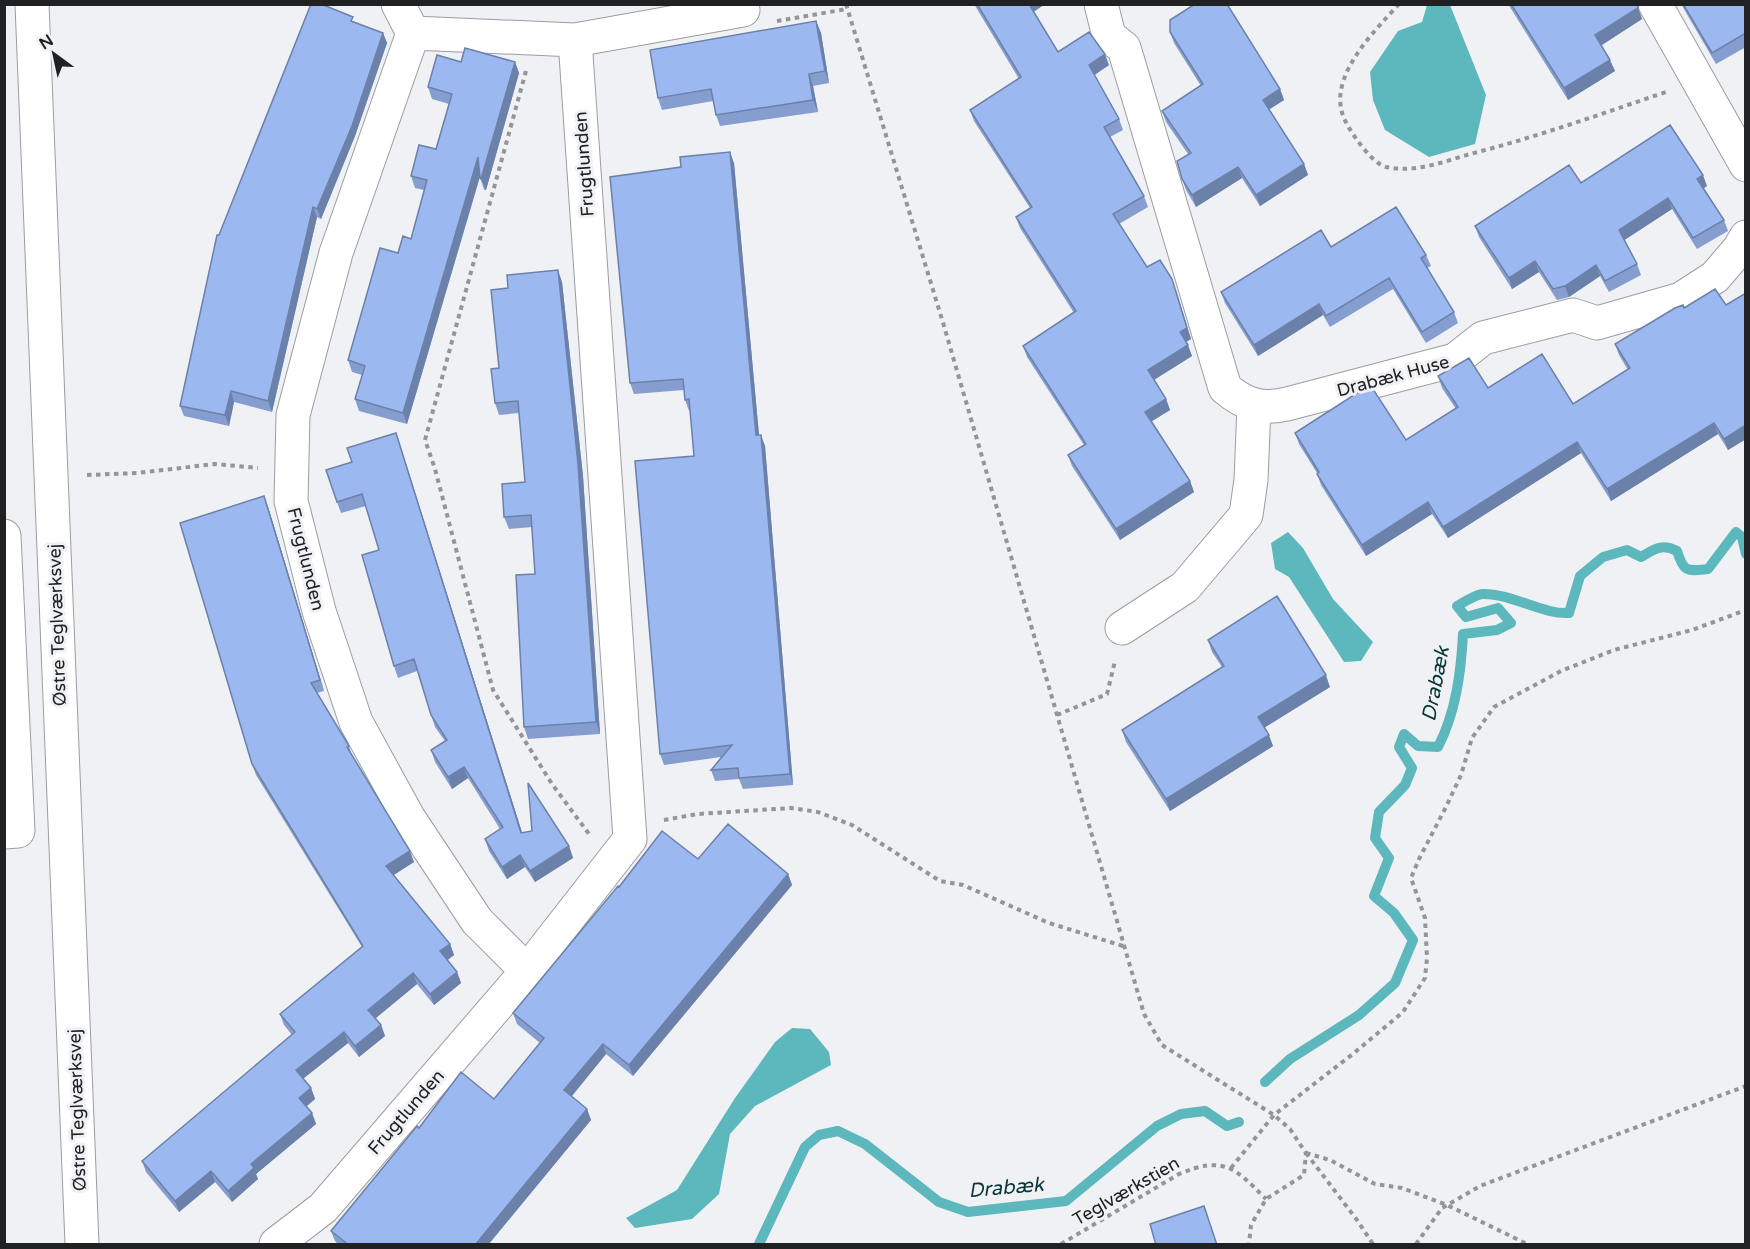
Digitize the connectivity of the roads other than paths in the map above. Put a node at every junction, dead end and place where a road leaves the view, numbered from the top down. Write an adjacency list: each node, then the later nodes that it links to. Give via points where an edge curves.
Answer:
1 (32, 4): 15 (street, Østre Teglværksvej)
2 (398, 4): 6 (street)
3 (1101, 4): 10 (street, via 1109,36 1124,48 1226,388)
4 (1655, 4): 8 (street)
5 (743, 10): 7 (street)
6 (414, 33): 7 (street); 14 (street, Frugtlunden, via 336,253 293,415 291,501 319,611 356,722 408,818 477,921)
7 (575, 40): 14 (street, Frugtlunden, via 630,838)
8 (1746, 165)
9 (1746, 237): 10 (street, Drabæk Huse, via 1715,277 1681,298 1597,323 1573,315 1483,338 1455,360 1287,405)
10 (1254, 406): 12 (street, via 1246,515 1185,587)
11 (4, 536): 13 (street, via 18,831)
12 (1122, 628)
13 (4, 832)
14 (527, 970): 16 (street, Frugtlunden, via 323,1208)
15 (82, 1245)
16 (276, 1245)

